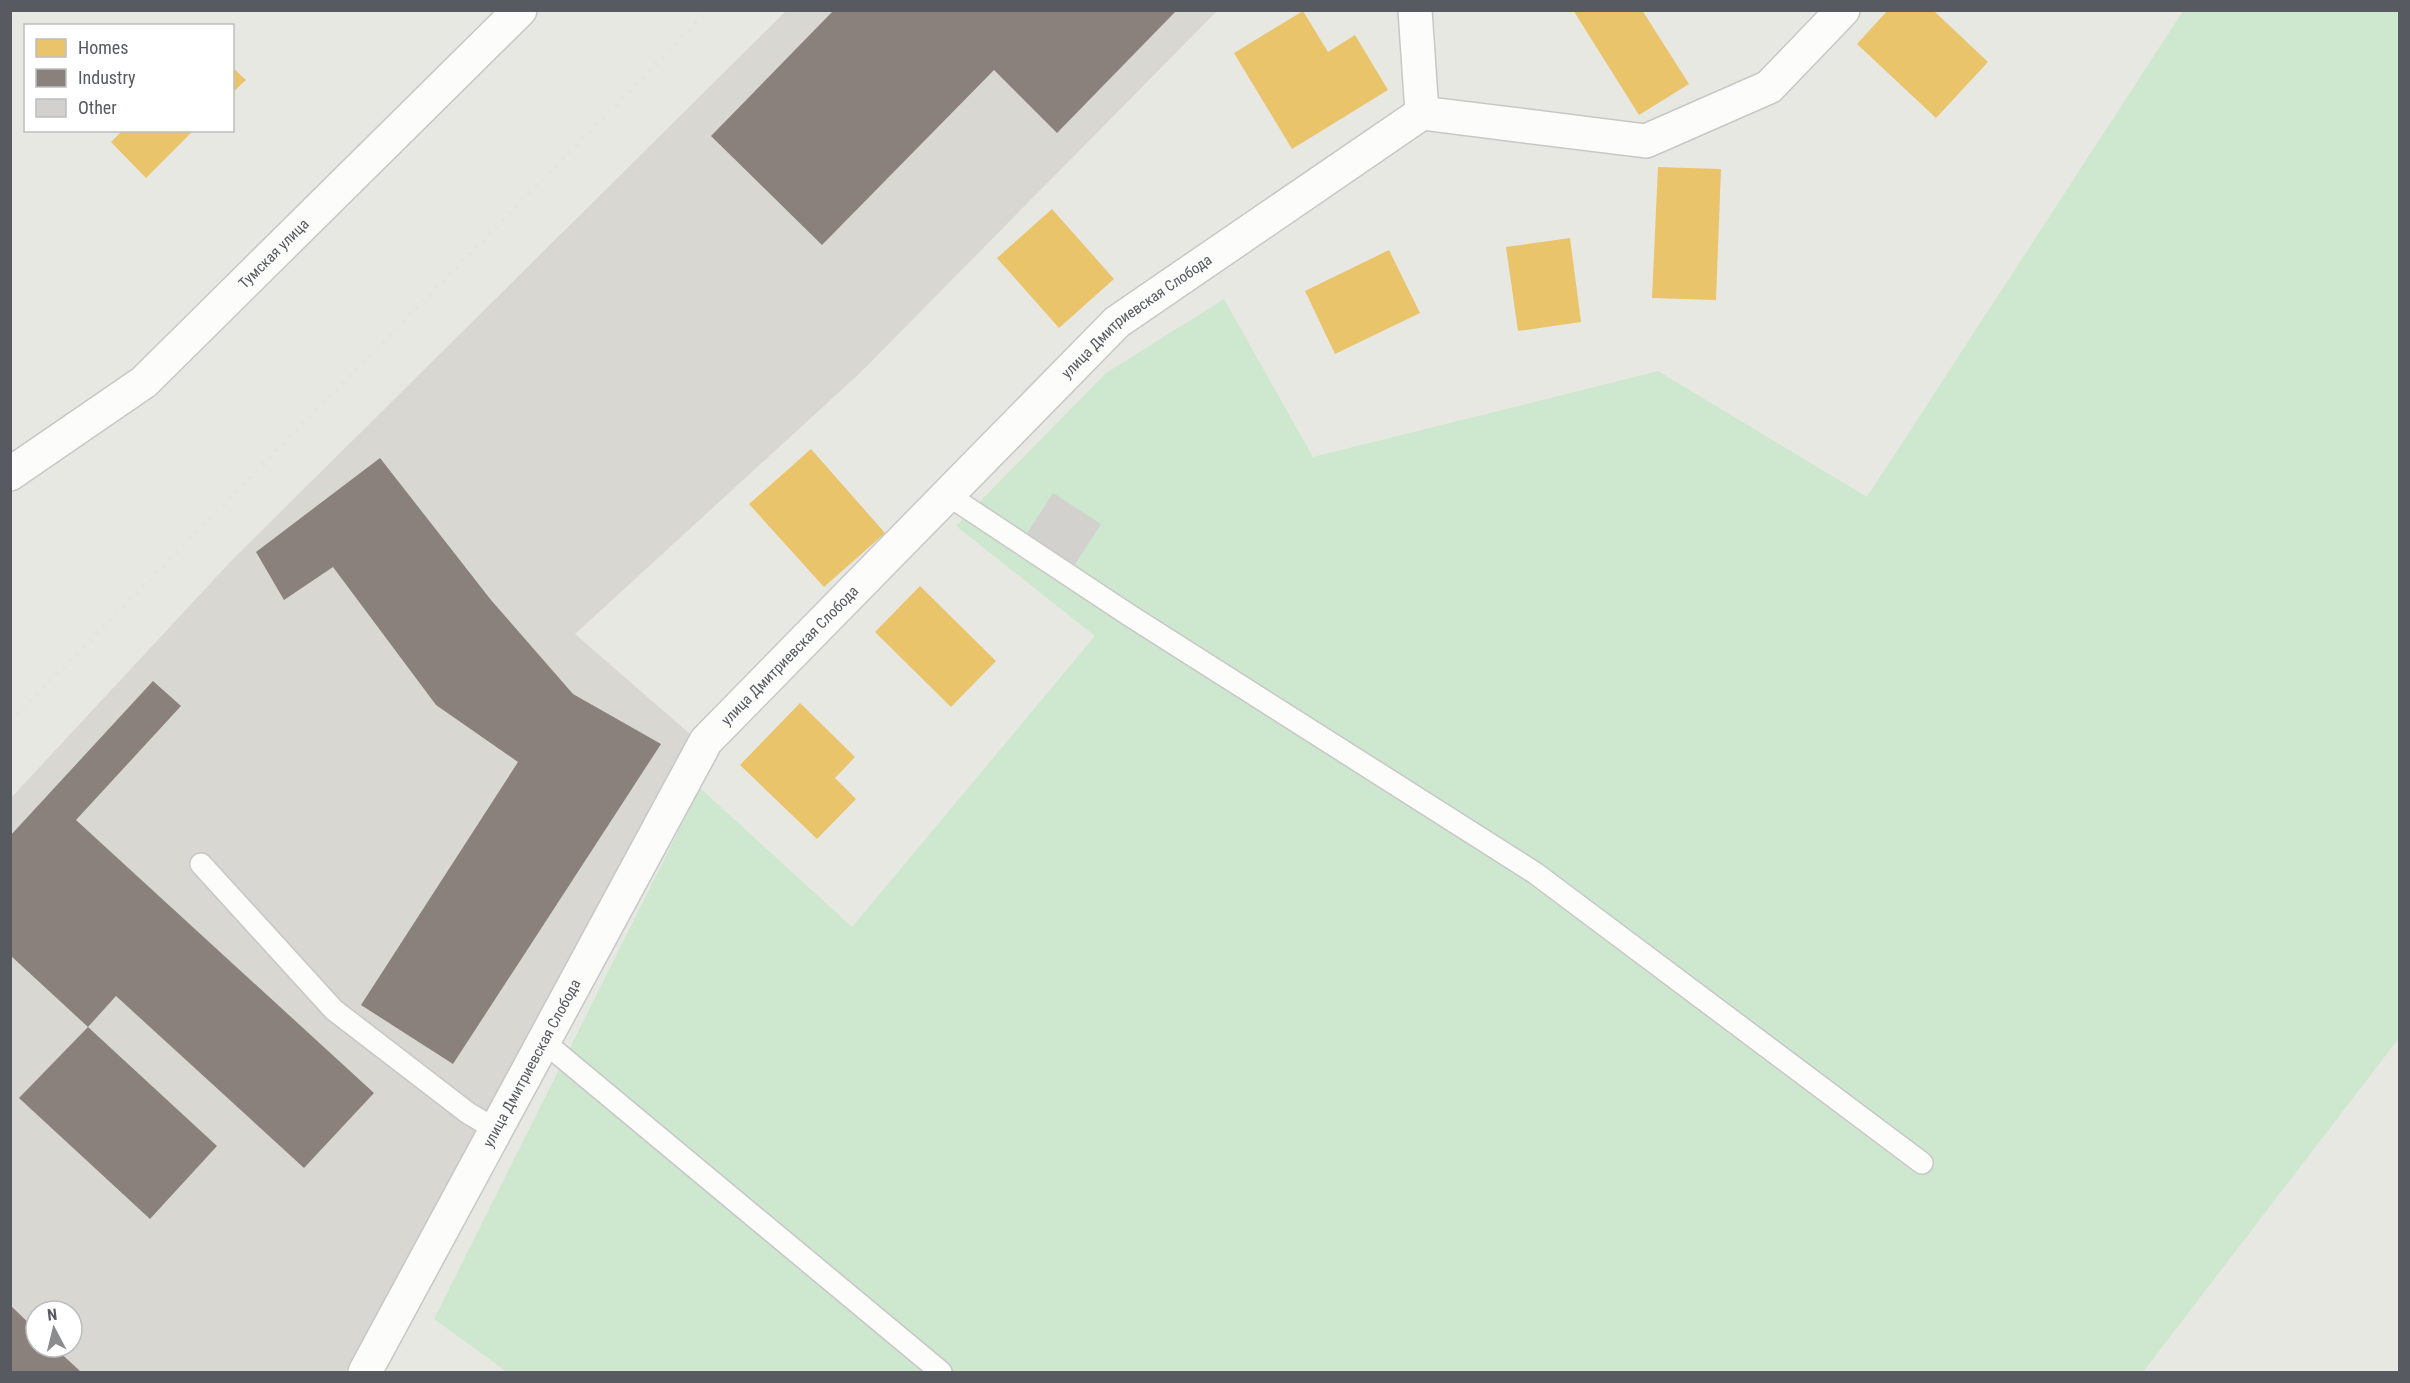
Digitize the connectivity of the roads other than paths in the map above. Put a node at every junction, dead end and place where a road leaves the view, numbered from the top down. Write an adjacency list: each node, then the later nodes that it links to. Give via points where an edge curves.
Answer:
1 (520, 10): 5 (street, Тумская улица, via 144,382)
2 (1415, 10): 4 (street)
3 (1843, 10): 4 (street, via 1769,87 1646,141)
4 (1422, 112): 6 (street, улица Дмитриевская Слобода, via 1117,322)
5 (10, 474)
6 (948, 495): 8 (street, улица Дмитриевская Слобода, via 706,741); 10 (lane, via 1535,873)
7 (201, 864): 9 (lane, via 334,1010 468,1113)
8 (543, 1041): 9 (street, улица Дмитриевская Слобода); 12 (lane)
9 (495, 1129): 11 (street, улица Дмитриевская Слобода)
10 (1922, 1163)
11 (365, 1372)
12 (941, 1372)

